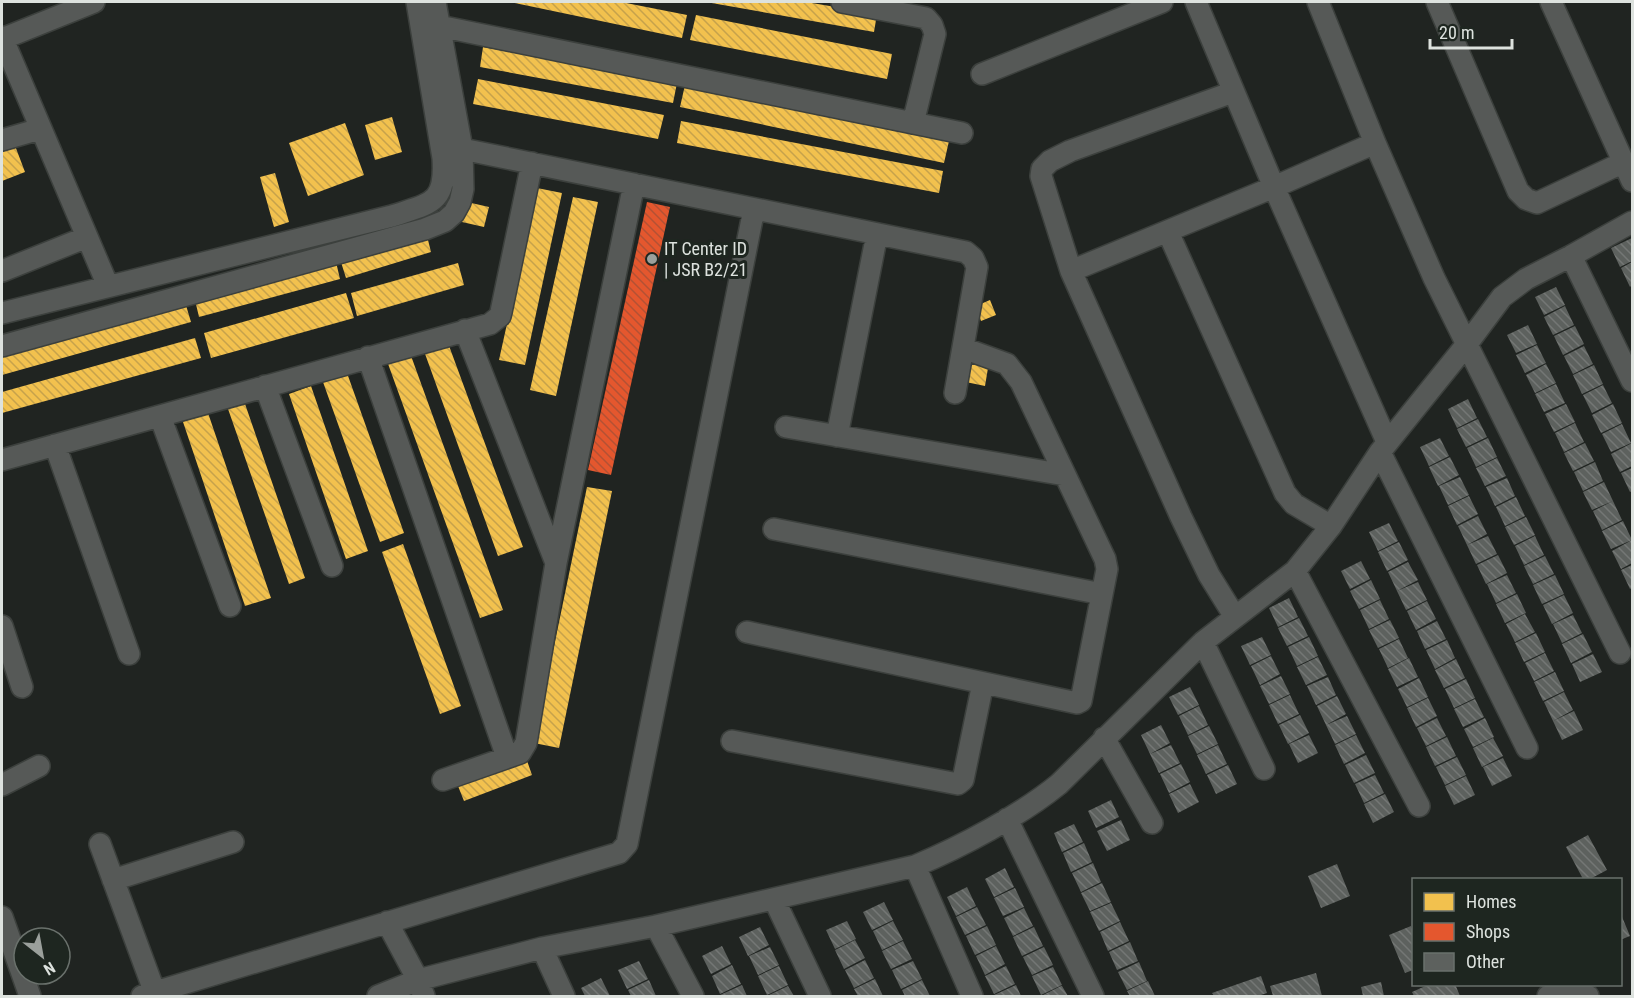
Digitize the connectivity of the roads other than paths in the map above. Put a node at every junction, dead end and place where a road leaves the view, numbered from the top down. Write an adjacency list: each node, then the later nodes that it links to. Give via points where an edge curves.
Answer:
1 (94, 2): 11 (street)
2 (417, 2): 32 (street, via 443,158 444,176 438,195 430,203 392,216)
3 (435, 2): 10 (street)
4 (842, 2): 14 (street, via 926,18 932,25 935,34)
5 (1162, 2): 12 (street)
6 (1196, 2): 13 (street)
7 (1318, 2): 18 (street)
8 (1437, 2): 21 (street, via 1518,191 1526,199 1537,203)
9 (1551, 2): 21 (street)
10 (439, 26): 14 (street); 19 (street)
11 (2, 38): 15 (street)
12 (982, 74)
13 (1233, 92): 23 (street); 31 (street, via 1070,151 1041,169)
14 (913, 123): 16 (street)
15 (40, 129): 17 (street); 28 (street)
16 (962, 133)
17 (2, 140)
18 (1375, 143): 23 (street); 35 (street)
19 (462, 149): 20 (street); 36 (street, via 463,189 454,213 445,221)
20 (532, 163): 22 (street); 34 (street, via 500,316 490,324)
21 (1628, 172)
22 (634, 184): 24 (street); 51 (street)
23 (1274, 187): 26 (street); 46 (street)
24 (754, 209): 27 (street); 81 (street, via 626,847 619,853)
25 (1632, 222): 29 (street)
26 (1168, 231): 31 (street); 49 (street, via 1285,493 1294,504)
27 (877, 234): 37 (street, via 966,252 973,258 977,267); 44 (street)
28 (87, 237): 30 (street); 32 (street)
29 (1571, 256): 35 (street, via 1526,279 1502,297); 39 (street)
30 (2, 271)
31 (1071, 271): 56 (street, via 1181,517)
32 (108, 286): 33 (street)
33 (2, 313)
34 (465, 330): 38 (street); 51 (street)
35 (1467, 344): 46 (street); 60 (street)
36 (2, 346)
37 (963, 348): 41 (street); 48 (street, via 1006,364 1012,370)
38 (368, 357): 40 (street); 67 (street)
39 (1632, 381)
40 (265, 386): 42 (street); 52 (street)
41 (955, 393)
42 (160, 416): 45 (street); 55 (street)
43 (786, 427): 44 (street)
44 (837, 436): 48 (street)
45 (55, 445): 47 (street); 61 (street)
46 (1384, 447): 49 (street); 66 (street)
47 (2, 460)
48 (1065, 475): 54 (street, via 1107,565)
49 (1331, 526): 53 (street)
50 (774, 529): 54 (street)
51 (556, 563): 67 (street, via 526,743 520,753)
52 (332, 566)
53 (1295, 571): 56 (street); 72 (street)
54 (1102, 594): 62 (street, via 1081,701)
55 (230, 606)
56 (1235, 617): 59 (street)
57 (2, 626): 63 (street)
58 (747, 632): 62 (street)
59 (1203, 642): 64 (street); 69 (street)
60 (1620, 653)
61 (129, 654)
62 (982, 683): 65 (street, via 963,780 958,784)
63 (22, 687)
64 (1104, 738): 73 (street, via 1046,795); 74 (street)
65 (732, 741)
66 (1527, 748)
67 (507, 757): 70 (street)
68 (39, 766): 71 (street)
69 (1264, 769)
70 (443, 780)
71 (2, 785)
72 (1419, 806)
73 (1007, 819): 77 (street); 92 (street)
74 (1152, 823)
75 (233, 842): 78 (street)
76 (100, 844): 78 (street)
77 (915, 866): 79 (street); 91 (street)
78 (113, 880): 85 (street)
79 (774, 898): 82 (street); 90 (street)
80 (2, 916): 86 (street)
81 (387, 922): 84 (street); 85 (street)
82 (656, 926): 83 (street); 89 (street)
83 (542, 948): 84 (street); 88 (street)
84 (421, 988): 87 (street)
85 (148, 994)
86 (30, 996)
87 (378, 996)
88 (564, 996)
89 (693, 996)
90 (820, 996)
91 (972, 996)
92 (1093, 996)
93 (1548, 996): 94 (street, via 1576,991)
94 (1588, 996)

